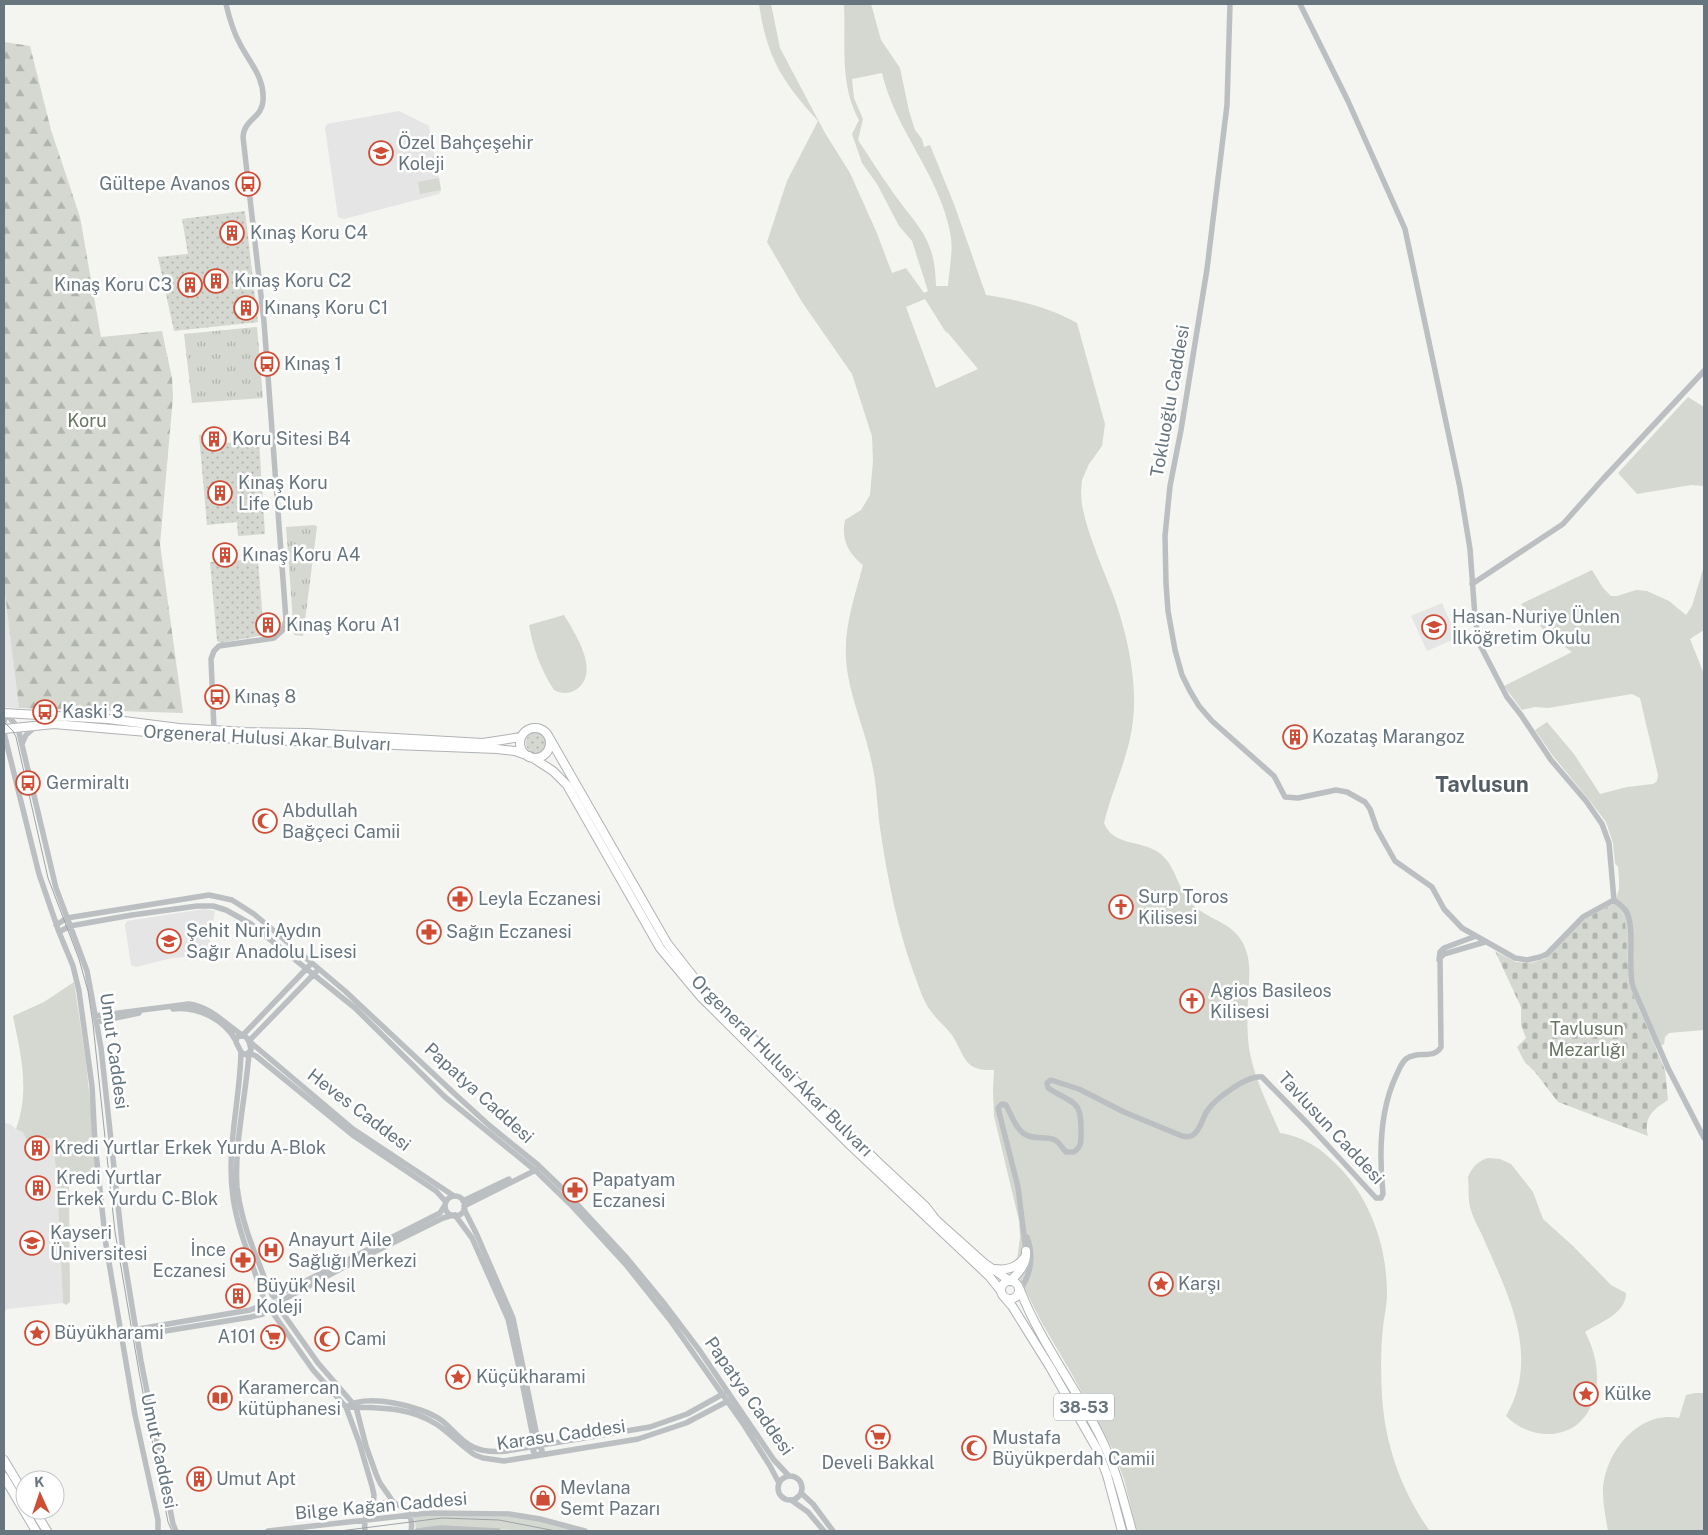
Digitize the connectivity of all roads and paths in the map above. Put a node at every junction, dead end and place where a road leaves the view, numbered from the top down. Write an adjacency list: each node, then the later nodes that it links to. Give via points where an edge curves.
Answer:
1 (226, 4): 10 (street, via 239,42 258,73 264,98 260,111 245,127 243,140 264,322 286,620 282,632 274,638 219,646 214,651 211,659)
2 (1230, 4): 23 (street, Tokluoğlu Caddesi, via 1226,111 1208,261 1170,486 1166,583 1174,644 1182,674 1199,706 1276,778 1283,795 1298,798 1336,790 1364,802 1395,861 1432,887 1449,915)
3 (1300, 4): 5 (street, via 1405,229 1456,464 1470,549)
4 (1704, 371): 5 (street, via 1564,524)
5 (1472, 584): 18 (street, via 1479,643 1503,690 1551,760 1592,808 1610,843)
6 (5, 713): 7 (street); 9 (street, Umut Caddesi); 10 (main road, Orgeneral Hulusi Akar Bulvarı)
7 (4, 722)
8 (40, 725): 9 (main road, Orgeneral Hulusi Akar Bulvarı); 15 (street, via 28,732); 17 (main road, Orgeneral Hulusi Akar Bulvarı, via 217,738 497,749)
9 (18, 728): 11 (main road, Orgeneral Hulusi Akar Bulvarı); 15 (street, Umut Caddesi)
10 (214, 730): 12 (main road, Orgeneral Hulusi Akar Bulvarı, via 483,743)
11 (4, 731): 16 (street, Umut Caddesi)
12 (521, 737): 13 (main road, via 528,730 537,728); 17 (main road, via 521,748)
13 (550, 739): 17 (main road, via 548,751); 44 (main road, Orgeneral Hulusi Akar Bulvarı, via 667,943 703,989 936,1220)
14 (4, 744): 16 (street)
15 (21, 745): 19 (street, Umut Caddesi, via 56,888)
16 (9, 751): 20 (street, Umut Caddesi, via 35,859)
17 (531, 757): 47 (main road, Orgeneral Hulusi Akar Bulvarı, via 553,771 566,785 660,948 700,997 989,1276)
18 (1614, 900): 24 (street, via 1584,917 1540,957 1515,958); 36 (street, via 1626,911 1629,924 1633,987 1668,1068)
19 (67, 918): 20 (street, Papatya Caddesi); 21 (street, Umut Caddesi); 26 (street, Papatya Caddesi, via 202,896 221,896 254,914)
20 (56, 924): 22 (street, Umut Caddesi)
21 (70, 926): 22 (street, Papatya Caddesi); 27 (street, Papatya Caddesi, via 183,907 212,906 246,920); 30 (street, Umut Caddesi, via 87,971)
22 (59, 932): 54 (street, Umut Caddesi, via 80,991 104,1226)
23 (1476, 936): 24 (street); 25 (street, via 1444,948)
24 (1486, 942): 25 (street, via 1444,954)
25 (1439, 962): 42 (street, Tavlusun Caddesi, via 1440,1049 1437,1053 1407,1058 1392,1086 1384,1113 1380,1166 1383,1194 1378,1198 1262,1077 1247,1080 1217,1099 1197,1131 1187,1137 1124,1112 1078,1089 1048,1081 1048,1088 1074,1103 1080,1111 1081,1141 1076,1151 1066,1152 1052,1139 1025,1135 1006,1105 998,1108)
26 (312, 963): 27 (street); 28 (street, Papatya Caddesi)
27 (307, 969): 29 (street, Papatya Caddesi); 31 (street)
28 (319, 969): 29 (street); 37 (street, Papatya Caddesi)
29 (314, 974): 33 (street); 37 (street, Papatya Caddesi, via 367,1019 445,1097)
30 (96, 1019): 31 (street, via 189,1004 211,1012); 32 (street, via 187,1008 214,1019); 52 (street, Umut Caddesi, via 118,1215)
31 (242, 1035): 32 (street); 33 (street)
32 (236, 1041): 34 (street)
33 (250, 1041): 35 (street); 38 (street, Heves Caddesi, via 348,1125)
34 (241, 1052): 35 (street); 49 (street, via 232,1145 232,1188 238,1224)
35 (249, 1053): 39 (street, Heves Caddesi, via 366,1146 439,1193); 48 (street, via 237,1188 248,1235)
36 (1704, 1138)
37 (536, 1167): 40 (street); 53 (street, Papatya Caddesi)
38 (454, 1196): 39 (street); 40 (street, via 459,1197)
39 (445, 1204): 41 (street, via 448,1213); 48 (street, via 440,1214)
40 (464, 1205): 41 (street, via 460,1214); 59 (street, via 513,1318)
41 (454, 1215): 50 (street, via 348,1264); 59 (street, via 472,1238 505,1310)
42 (1024, 1228): 43 (street, Tavlusun Caddesi); 46 (street, Tavlusun Caddesi, via 1031,1257 1030,1270)
43 (1026, 1251): 44 (main road, via 1022,1261 1013,1267); 45 (main road, via 1023,1266)
44 (992, 1269): 45 (main road, Orgeneral Hulusi Akar Bulvarı)
45 (1010, 1281): 46 (main road, via 1016,1283); 47 (main road, via 1004,1283)
46 (1020, 1290): 47 (main road, via 1013,1299); 86 (main road, 38-53, via 1036,1326 1099,1434 1116,1472)
47 (1003, 1294): 85 (main road, Orgeneral Hulusi Akar Bulvarı, via 1097,1449)
48 (274, 1296): 49 (street); 50 (street)
49 (264, 1301): 51 (street); 52 (street, via 250,1310)
50 (277, 1304): 51 (street); 57 (street, via 318,1363)
51 (269, 1309): 52 (street, via 258,1316); 58 (street, via 313,1370)
52 (136, 1332): 54 (street); 76 (street, Umut Caddesi)
53 (684, 1334): 55 (street, Papatya Caddesi); 62 (street, Papatya Caddesi, via 774,1460)
54 (122, 1335): 75 (street, Umut Caddesi)
55 (723, 1394): 56 (street, Papatya Caddesi); 59 (street, Karasu Caddesi, via 687,1414 650,1428)
56 (728, 1401): 60 (street, Karasu Caddesi, via 686,1424 638,1439); 65 (street, Papatya Caddesi)
57 (354, 1405): 58 (street); 59 (street, Karasu Caddesi, via 393,1403 423,1410 480,1450); 60 (street, Karasu Caddesi, via 401,1410 427,1418 482,1458 504,1461); 68 (street, via 376,1474)
58 (346, 1406): 69 (street, via 372,1486 374,1495)
59 (537, 1447): 60 (street, via 542,1451)
60 (538, 1455)
61 (4, 1460): 64 (main road)
62 (789, 1476): 65 (street); 66 (street, via 800,1481)
63 (4, 1477): 73 (main road)
64 (15, 1478)
65 (779, 1483): 67 (street, via 780,1495)
66 (801, 1493): 67 (street); 84 (street, via 814,1504)
67 (791, 1500): 83 (street, via 808,1512)
68 (394, 1503): 69 (street, via 382,1503); 70 (street)
69 (370, 1511): 72 (street)
70 (409, 1515): 72 (street, Bilge Kağan Caddesi); 79 (street); 82 (street, Bilge Kağan Caddesi, via 452,1512 509,1514)
71 (40, 1520): 74 (main road)
72 (365, 1520): 77 (street, Bilge Kağan Caddesi); 78 (street)
73 (34, 1529)
74 (47, 1531)
75 (158, 1531)
76 (176, 1531)
77 (268, 1531)
78 (365, 1531)
79 (411, 1531)
80 (417, 1531): 81 (street, Bilge Kağan Caddesi, via 441,1528)
81 (498, 1531)
82 (585, 1531)
83 (824, 1531)
84 (832, 1531)
85 (1122, 1531)
86 (1132, 1531)

